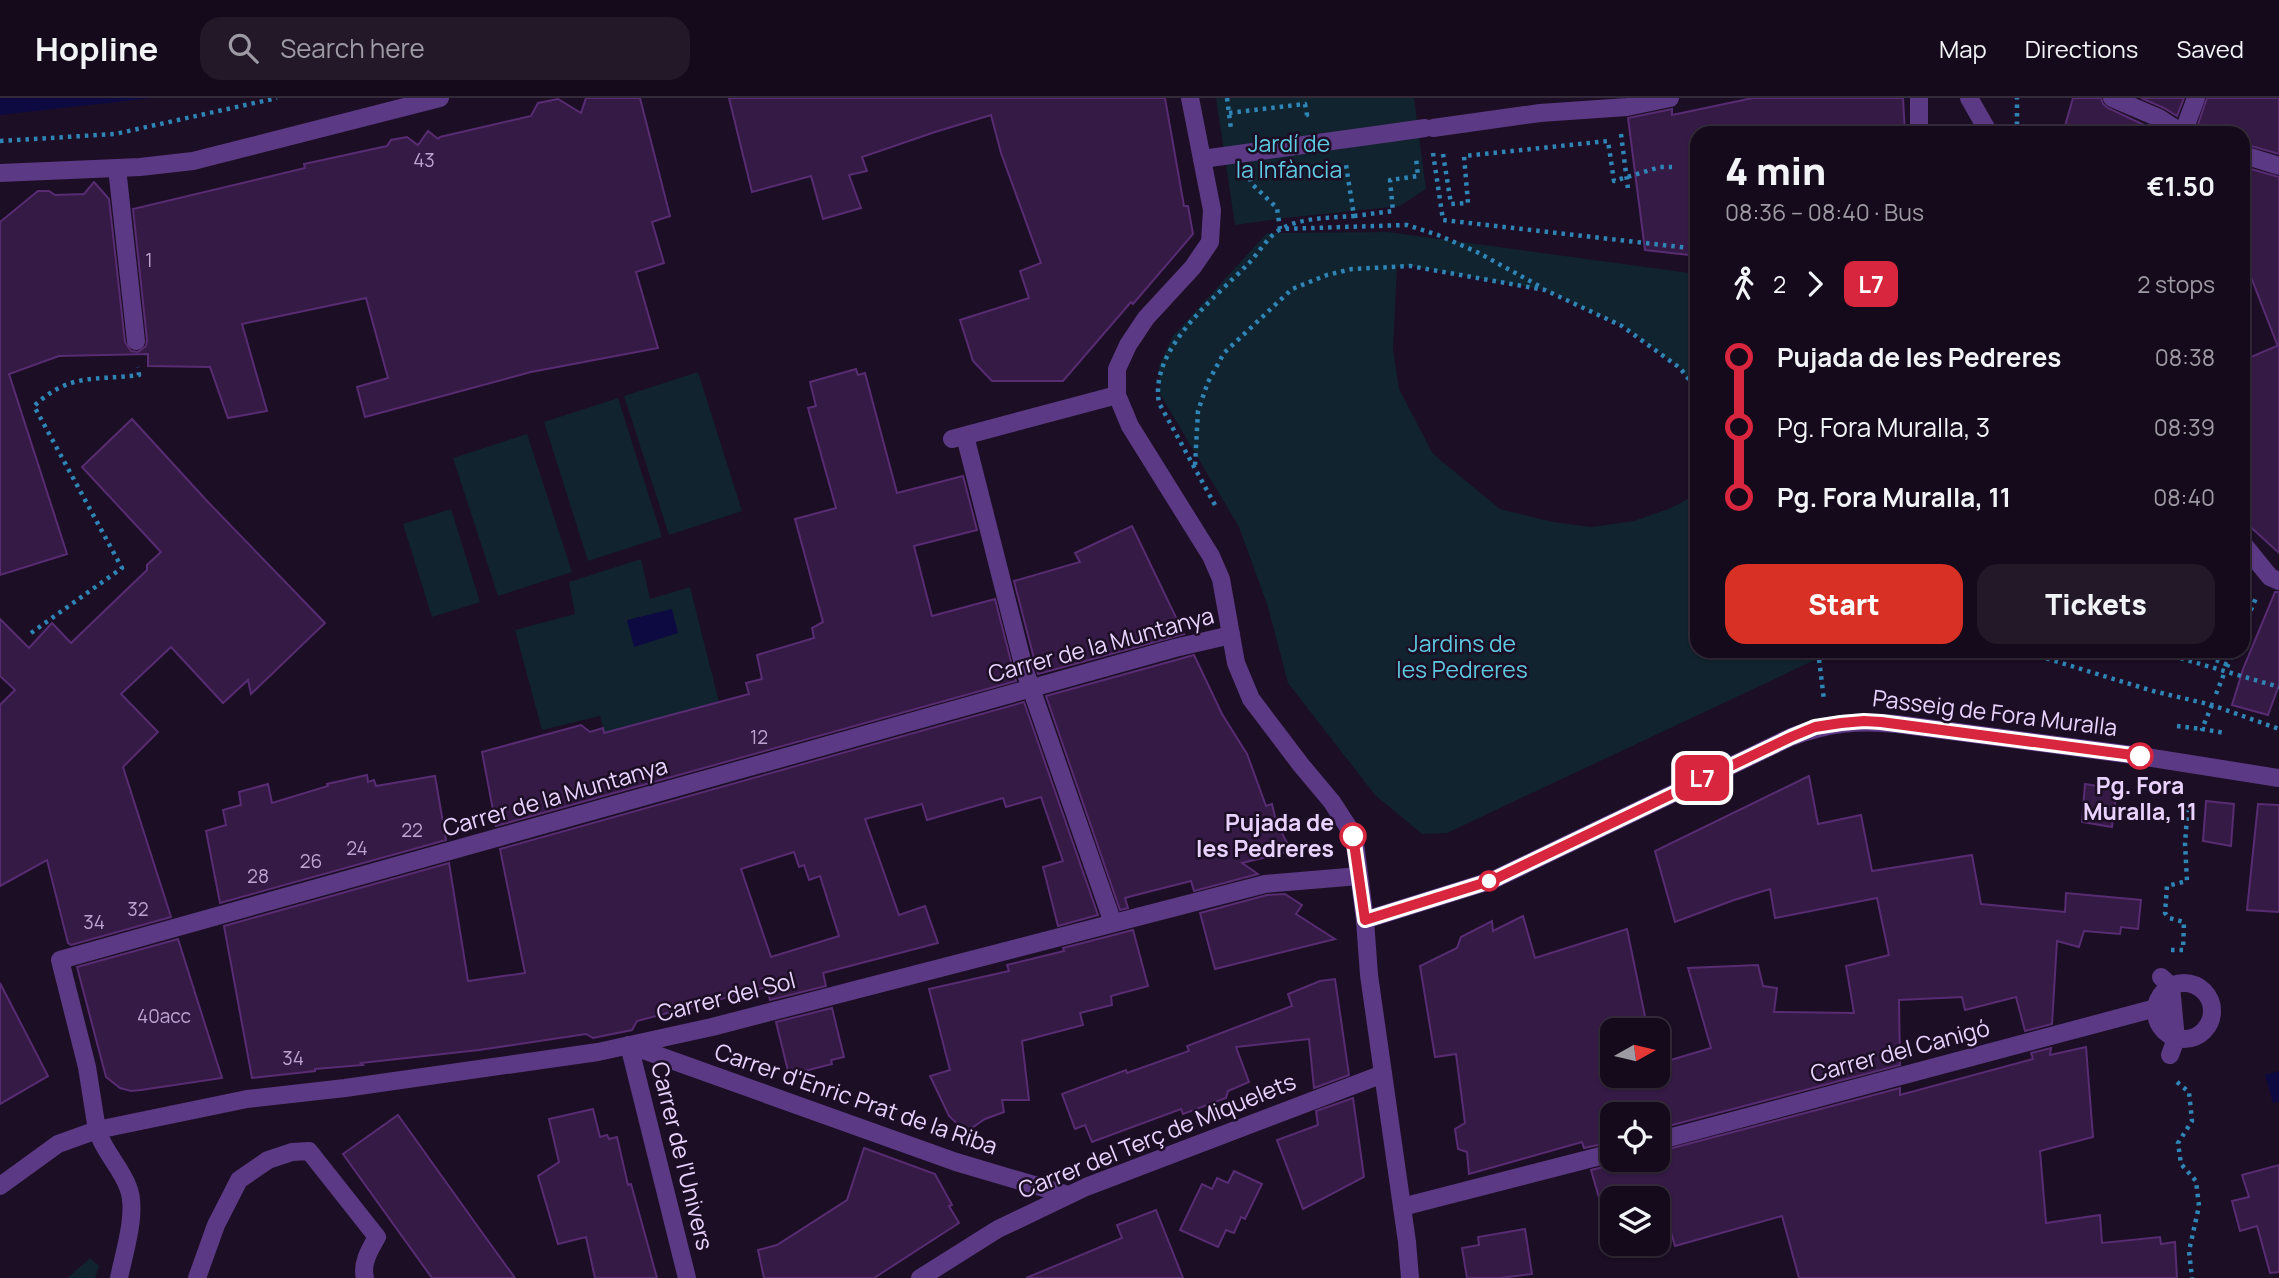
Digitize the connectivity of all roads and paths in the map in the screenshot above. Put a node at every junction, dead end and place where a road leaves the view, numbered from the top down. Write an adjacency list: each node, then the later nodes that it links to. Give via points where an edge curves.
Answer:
1 (277, 98): 21 (path, via 115,134)
2 (440, 98): 27 (street, via 193,161)
3 (1190, 98): 24 (street)
4 (1227, 98): 11 (path)
5 (1670, 98): 20 (street, bridge, via 1627,107 1540,113)
6 (1919, 98): 14 (street)
7 (1969, 98): 15 (street)
8 (2017, 98): 16 (path)
9 (2112, 98): 17 (street)
10 (2196, 98): 18 (street)
11 (1229, 113): 12 (path, via 1305,104 1307,115); 13 (path)
12 (1294, 117)
13 (1230, 120)
14 (1919, 126)
15 (1985, 126)
16 (2017, 126)
17 (2171, 126)
18 (2185, 126)
19 (1621, 133): 30 (path)
20 (1342, 139): 24 (street); 34 (path)
21 (0, 141)
22 (1442, 152): 30 (path, via 1451,204 1468,203 1464,156 1608,141 1614,181)
23 (2250, 157): 25 (street)
24 (1202, 159): 41 (street, via 1212,210 1210,242 1128,345 1117,369)
25 (2279, 166)
26 (1672, 167): 30 (path)
27 (117, 169): 28 (street); 38 (street)
28 (0, 173)
29 (1418, 176): 34 (path, via 1390,180 1393,211)
30 (1627, 177): 32 (path)
31 (1437, 178): 36 (path, via 1443,220)
32 (1628, 189)
33 (1261, 193): 35 (path, via 1277,208)
34 (1354, 216): 35 (path, via 1308,220)
35 (1280, 229): 37 (path, via 1407,225 1476,252); 42 (path, via 1179,337 1159,373 1159,403)
36 (1690, 248)
37 (1545, 290): 40 (path, via 1622,326); 42 (path, via 1410,266 1352,269 1292,289 1224,353 1208,382 1198,411)
38 (136, 341)
39 (138, 364): 48 (path, via 139,375 81,379 47,394 34,406 122,568)
40 (1690, 380)
41 (1117, 395): 49 (street, via 1130,426 1211,556 1221,579); 57 (street, via 958,437)
42 (1195, 465): 43 (path)
43 (1220, 514)
44 (2250, 551): 45 (street)
45 (2276, 577)
46 (2253, 601): 47 (path)
47 (2250, 609)
48 (31, 633)
49 (1231, 635): 57 (street, Carrer de la Muntanya); 67 (street, via 1236,663 1251,699 1352,833)
50 (1819, 658): 60 (path)
51 (2045, 658): 59 (path)
52 (2180, 658): 56 (path)
53 (2231, 658): 54 (path, via 2227,666)
54 (2216, 660)
55 (2224, 674): 58 (path)
56 (2279, 687)
57 (1031, 689): 69 (street); 77 (street, Carrer de la Muntanya, via 60,960 87,1067)
58 (2216, 694)
59 (2212, 705): 62 (path); 63 (path)
60 (1827, 725): 65 (street, Passeig de Fora Muralla, via 1897,724); 68 (street, Passeig de Fora Muralla, via 1791,737 1493,880)
61 (2178, 726): 62 (path)
62 (2202, 729): 64 (path)
63 (2279, 729)
64 (2225, 733)
65 (2279, 778)
66 (2188, 805): 70 (path, via 2187,881 2167,886 2165,913 2184,922 2183,950)
67 (1359, 876): 68 (street); 69 (street, Carrer del Sol, via 1265,884)
68 (1365, 920): 75 (street)
69 (1113, 923): 73 (street, Carrer del Sol)
70 (2176, 950)
71 (2166, 981): 72 (street); 74 (street); 74 (street, via 2192,984 2205,992 2212,1006 2206,1029)
72 (2156, 1008): 74 (street, via 2158,1023); 78 (street, Carrer del Canigó)
73 (629, 1045): 77 (street, Carrer del Sol, via 247,1099); 81 (street, Carrer d'Enric Prat de la Riba, via 956,1162); 86 (street, Carrer de l'Univers)
74 (2173, 1047)
75 (1383, 1074): 81 (street, Carrer del Terç de Miquelets); 82 (street)
76 (2175, 1081): 89 (path, via 2189,1092 2192,1121 2178,1143 2181,1164 2196,1181 2199,1206 2189,1251)
77 (97, 1130): 80 (street, Carrer del Sol, via 58,1143); 83 (street, via 130,1190 132,1210)
78 (1670, 1139)
79 (1600, 1156): 82 (street)
80 (0, 1186)
81 (1068, 1195): 87 (street, Carrer del Terç de Miquelets, via 998,1229)
82 (1402, 1207): 88 (street)
83 (119, 1278)
84 (197, 1278): 85 (street, via 239,1180 268,1160 309,1151 377,1237 363,1271)
85 (365, 1278)
86 (687, 1278)
87 (920, 1278)
88 (1410, 1278)
89 (2192, 1278)

